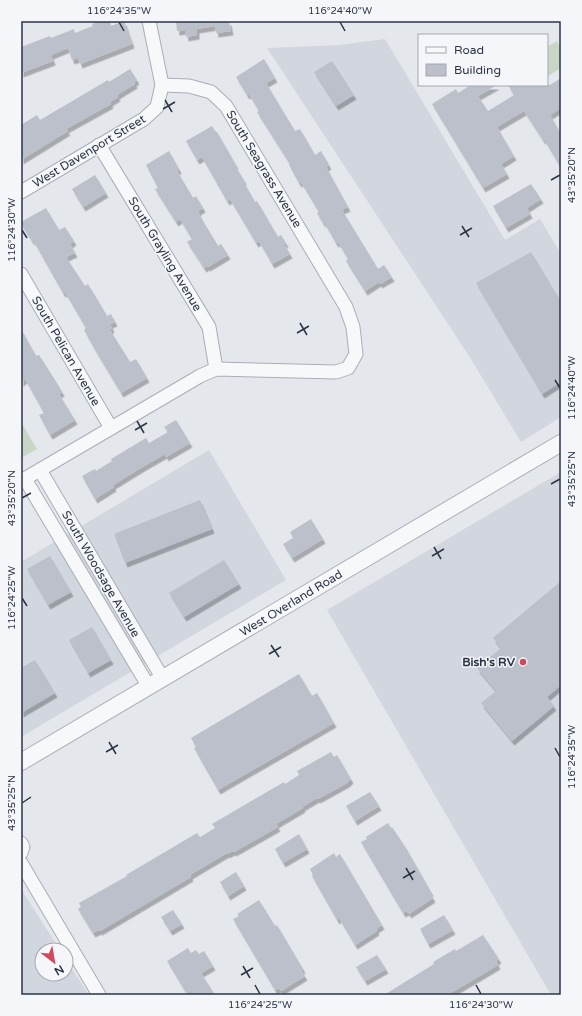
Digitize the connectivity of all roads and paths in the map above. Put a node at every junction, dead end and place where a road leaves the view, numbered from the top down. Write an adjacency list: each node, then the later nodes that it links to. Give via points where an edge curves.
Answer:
1 (149, 21): 2 (street)
2 (162, 85): 3 (street, West Davenport Street, via 156,107 144,119); 6 (street, South Seagrass Avenue, via 189,86 211,92 226,106 346,307 353,327 356,354 348,368 336,372)
3 (99, 145): 4 (street, West Davenport Street); 6 (street, South Grayling Avenue, via 209,327)
4 (21, 192)
5 (21, 274): 7 (street, South Pelican Avenue)
6 (216, 369): 7 (street)
7 (111, 428): 9 (street)
8 (561, 443): 11 (street, West Overland Road)
9 (40, 470): 10 (street); 11 (street, South Woodsage Avenue)
10 (23, 480): 12 (street, South Woodsage Avenue)
11 (163, 679): 12 (street, West Overland Road)
12 (149, 687): 13 (street, West Overland Road)
13 (21, 762)
14 (21, 843): 15 (street)
15 (21, 853)
16 (21, 863): 17 (street)
17 (100, 995)

